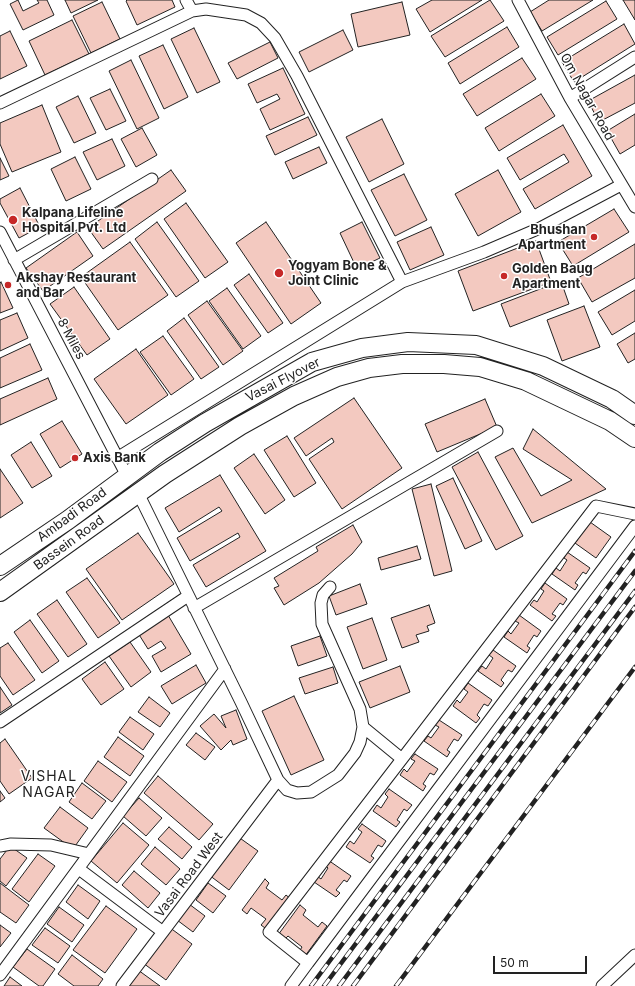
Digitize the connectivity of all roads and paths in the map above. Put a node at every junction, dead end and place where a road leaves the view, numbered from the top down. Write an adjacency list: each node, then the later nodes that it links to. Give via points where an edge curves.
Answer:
1 (186, 0): 3 (street)
2 (518, 0): 5 (street, Om Nagar Road)
3 (192, 11): 6 (street); 13 (street, via 206,9 246,15 261,23 275,38)
4 (635, 56): 5 (street)
5 (570, 98): 8 (street, Om Nagar Road)
6 (0, 103)
7 (152, 179): 12 (street)
8 (621, 185): 9 (street, Om Nagar Road); 13 (street, via 540,228)
9 (635, 207)
10 (0, 232): 11 (street, 8 Miles)
11 (4, 249): 12 (street, 8 Miles)
12 (14, 260): 17 (street, 8 Miles)
13 (402, 282): 17 (street)
14 (635, 415): 18 (main road, Vasai Flyover, via 612,399 543,366 476,345 408,342 362,348 312,362 205,423)
15 (498, 431): 27 (street)
16 (635, 438): 19 (main road, Vasai Flyover, via 610,422 526,381 480,367 402,364 369,368 343,375 294,396 240,426)
17 (117, 458): 18 (street)
18 (127, 476): 19 (main road); 22 (main road, Ambadi Road, via 68,520)
19 (138, 493): 23 (main road, Bassein Road); 26 (street)
20 (635, 514): 31 (street, via 596,506)
21 (635, 526): 38 (street)
22 (1, 562): 23 (street)
23 (15, 582): 25 (main road, Bassein Road)
24 (330, 587): 30 (street, via 321,602 322,624 360,709)
25 (0, 592)
26 (188, 596): 27 (street); 29 (street)
27 (194, 608): 28 (street)
28 (225, 669): 32 (street); 34 (street)
29 (0, 722)
30 (363, 727): 31 (street); 32 (street, via 360,742 348,764 323,785 311,792 298,794 287,790)
31 (402, 759): 38 (street, via 269,932)
32 (278, 780): 36 (street, Vasai Road West)
33 (0, 846): 34 (street, via 52,845)
34 (89, 854): 35 (street)
35 (79, 869): 36 (street); 39 (street)
36 (163, 932): 40 (street, Vasai Road West)
37 (635, 955): 42 (street)
38 (308, 963): 41 (street)
39 (0, 975)
40 (122, 986)
41 (291, 986)
42 (602, 986)

